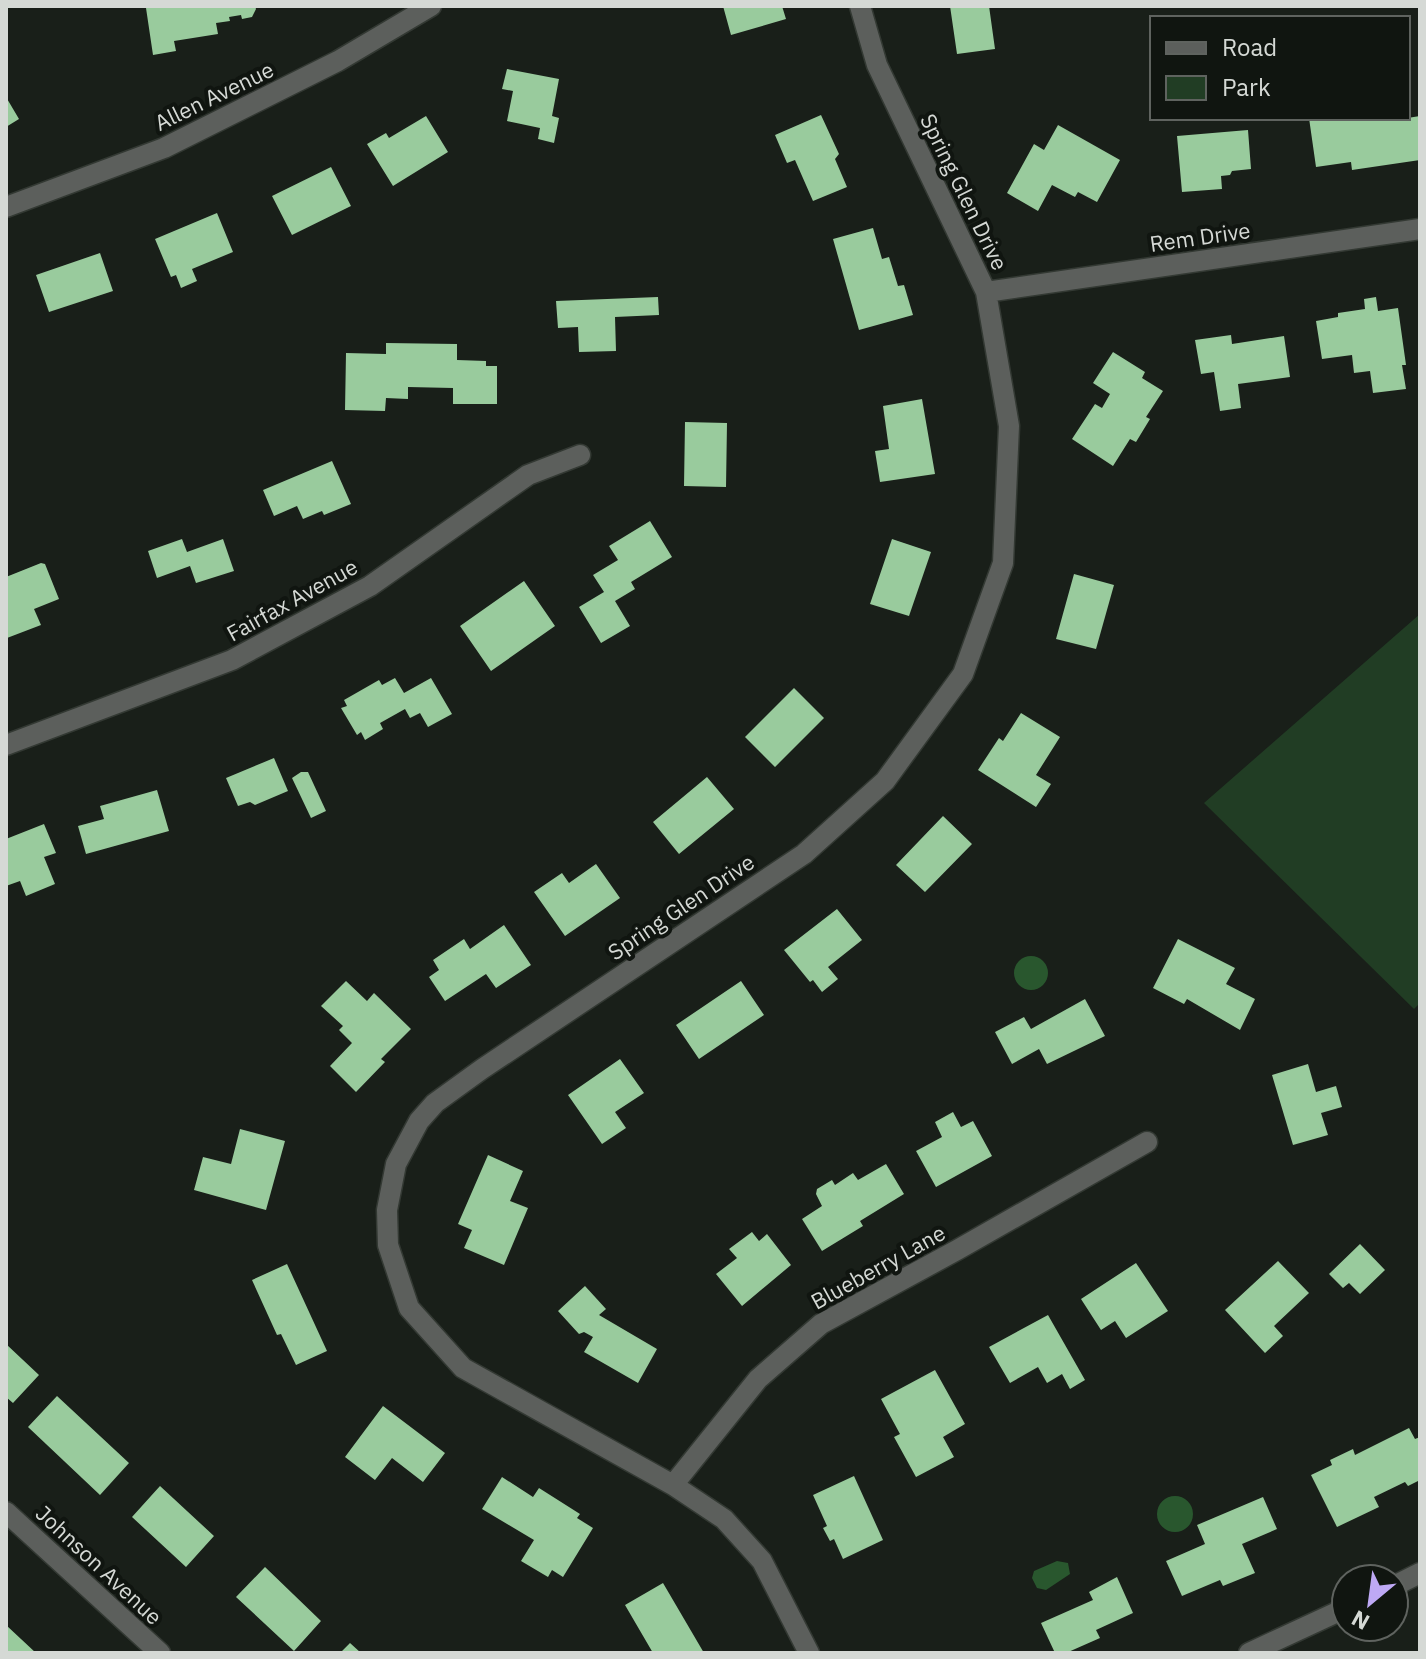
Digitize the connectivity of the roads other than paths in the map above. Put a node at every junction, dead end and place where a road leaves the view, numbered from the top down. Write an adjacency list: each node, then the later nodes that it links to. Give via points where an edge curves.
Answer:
1 (431, 6): 3 (street, Allen Avenue, via 338,61 164,148)
2 (860, 6): 5 (street, Spring Glen Drive, via 877,65)
3 (6, 207)
4 (1420, 229): 5 (street, Rem Drive)
5 (986, 292): 9 (street, Spring Glen Drive, via 1009,426 1003,563 963,674 885,781 804,854 435,1103 396,1164 387,1210 388,1245 409,1308 463,1368)
6 (580, 455): 7 (street, Fairfax Avenue, via 528,475 370,586 232,660)
7 (6, 745)
8 (1147, 1142): 9 (street, Blueberry Lane, via 821,1324 758,1379)
9 (673, 1485): 13 (street, Spring Glen Drive, via 724,1519 762,1561)
10 (6, 1512): 12 (street, Johnson Avenue)
11 (1330, 1615): 14 (street)
12 (160, 1653)
13 (809, 1653)
14 (1249, 1653)

